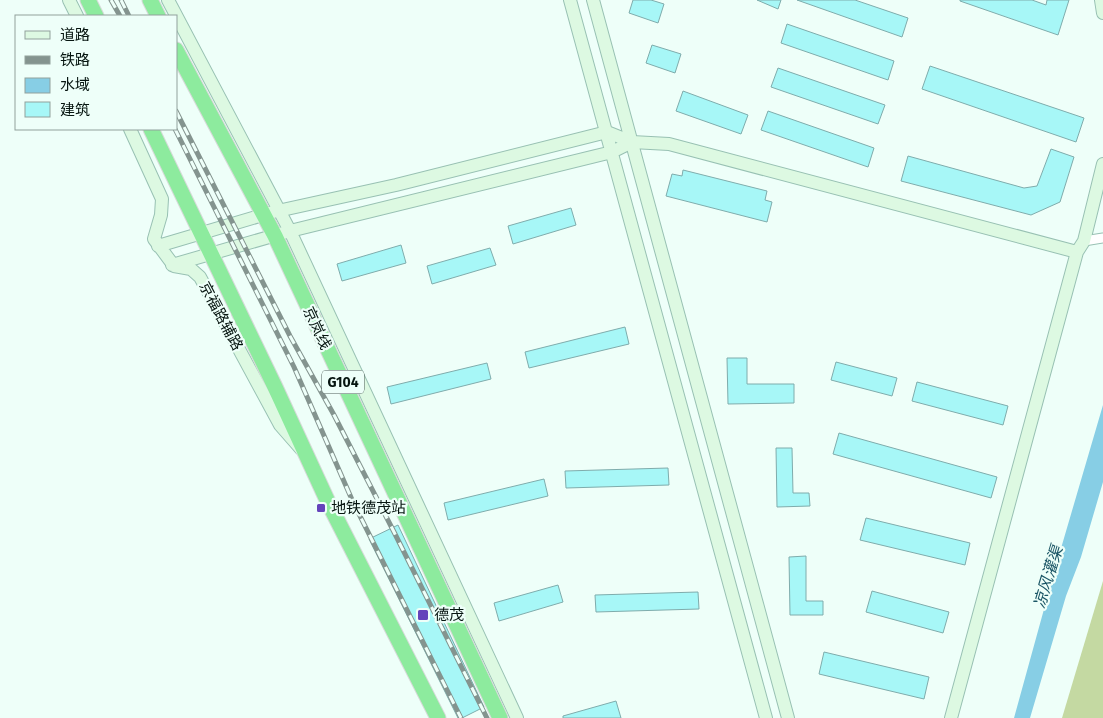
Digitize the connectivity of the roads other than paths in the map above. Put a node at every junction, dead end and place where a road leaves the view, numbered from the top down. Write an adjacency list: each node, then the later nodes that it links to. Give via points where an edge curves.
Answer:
1 (69, 0): 9 (street)
2 (88, 0): 10 (highway)
3 (150, 0): 11 (highway)
4 (168, 0): 12 (street)
5 (570, 0): 17 (street)
6 (593, 0): 18 (street)
7 (1101, 0): 8 (street)
8 (1103, 13)
9 (76, 15)
10 (96, 15)
11 (158, 15)
12 (176, 15)
13 (178, 19): 21 (street)
14 (178, 54): 22 (highway, 京岚线 / G104)
15 (130, 130): 27 (street, via 162,199 154,236)
16 (151, 130): 24 (highway)
17 (606, 132): 18 (street); 19 (street); 21 (street, via 396,185)
18 (632, 142): 19 (street); 28 (street, via 669,144); 36 (street)
19 (612, 152): 23 (street); 35 (street)
20 (1103, 164): 28 (street)
21 (280, 210): 22 (street); 23 (street)
22 (263, 215): 24 (street); 25 (highway, 京岚线 / G104)
23 (290, 231): 25 (street); 34 (street)
24 (201, 233): 27 (street); 29 (highway)
25 (275, 236): 29 (street); 33 (highway, 京岚线 / G104)
26 (1103, 238): 28 (street)
27 (158, 246): 30 (street)
28 (1080, 246): 37 (street)
29 (212, 254): 30 (street); 31 (highway)
30 (172, 265): 31 (street, 京福路辅路, via 190,269 200,277 280,425)
31 (308, 457): 32 (highway)
32 (438, 718)
33 (500, 718)
34 (517, 718)
35 (766, 718)
36 (788, 718)
37 (951, 718)

